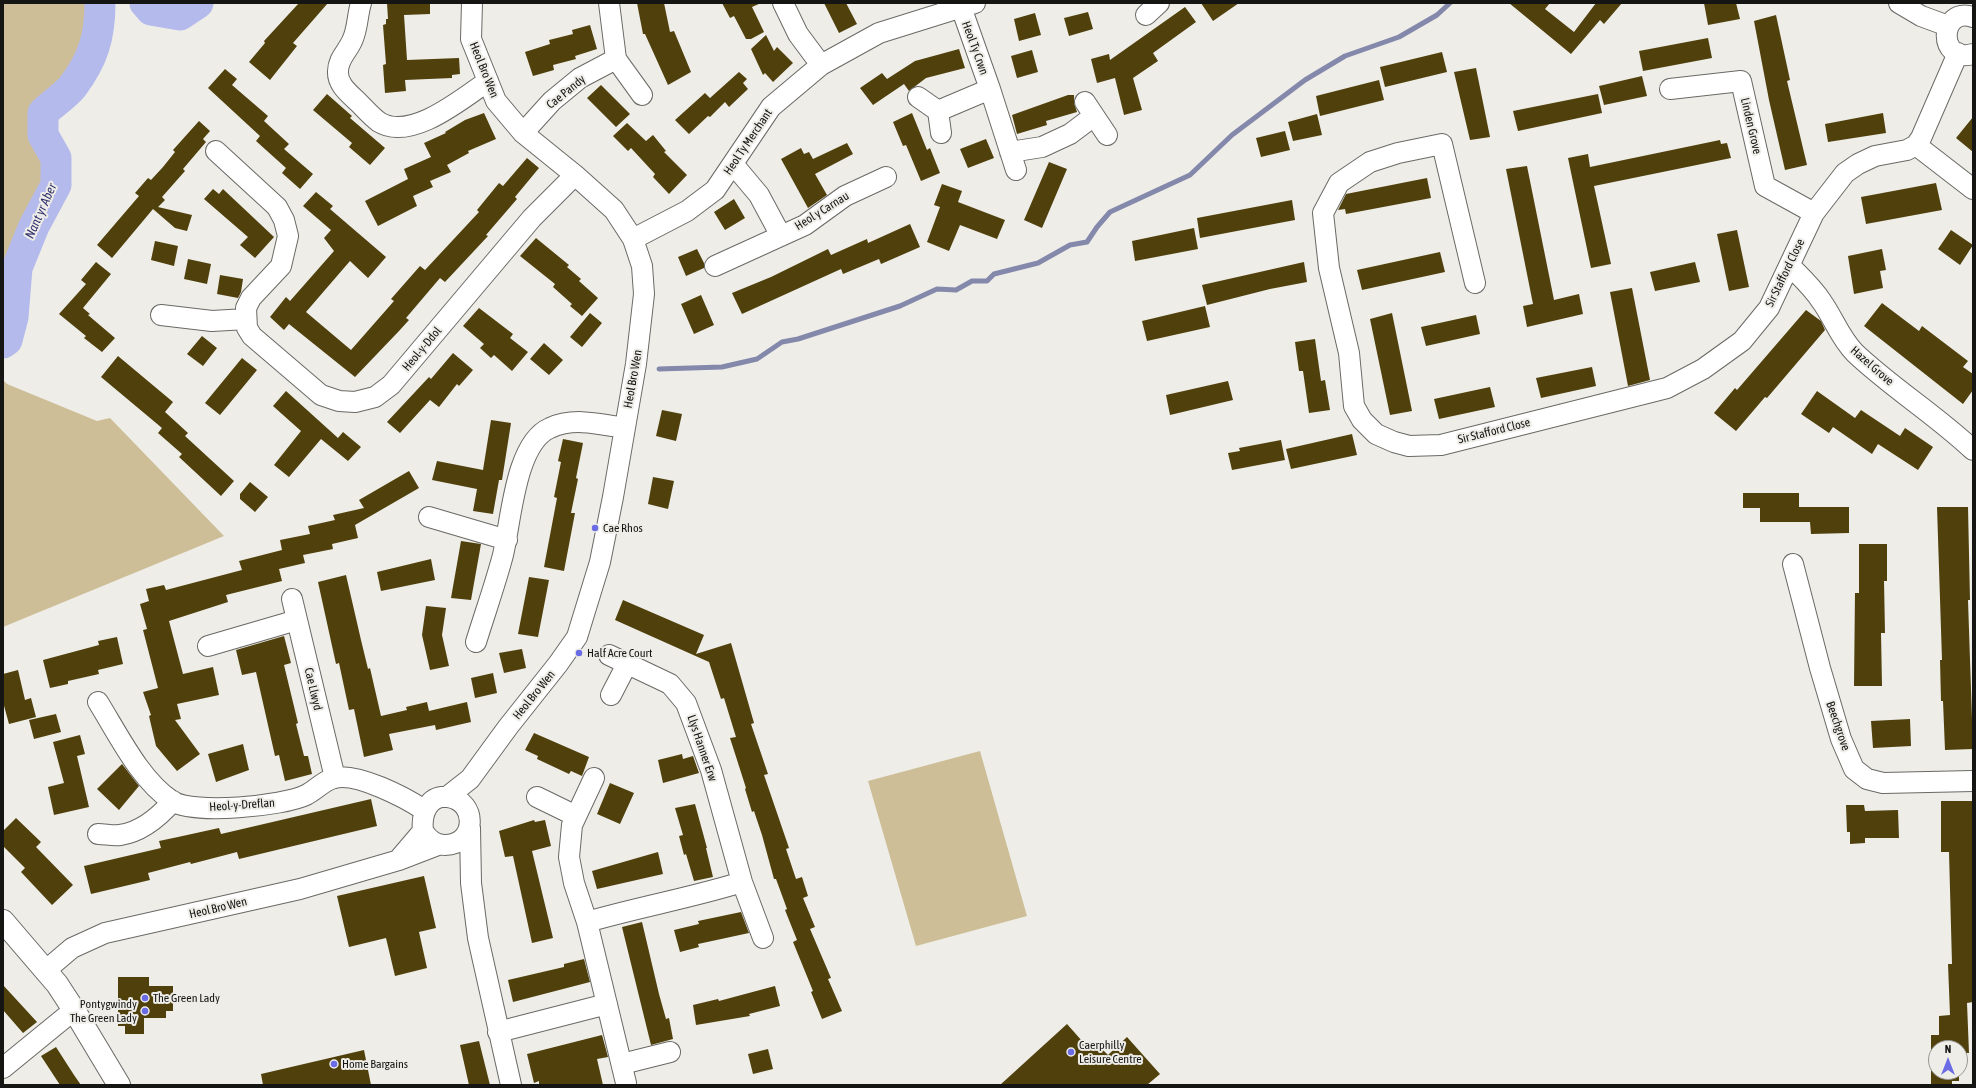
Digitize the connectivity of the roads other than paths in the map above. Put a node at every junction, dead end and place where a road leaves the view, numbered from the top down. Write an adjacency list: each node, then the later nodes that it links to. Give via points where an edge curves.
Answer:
1 (361, 3): 12 (street, via 357,28 352,42 338,64 338,73 340,83 380,123 396,126 415,125 436,116)
2 (472, 3): 12 (street, Heol Bro Wen, via 471,39)
3 (609, 3): 10 (street)
4 (783, 3): 11 (street, via 798,34)
5 (1899, 3): 8 (street, via 1921,16)
6 (968, 5): 11 (street, Heol Ty Merchant, via 878,33); 13 (street, Heol Ty Crwn)
7 (1973, 17): 8 (street, via 1957,17)
8 (1948, 26): 9 (street, via 1946,39 1949,45)
9 (1966, 54): 21 (street)
10 (616, 59): 15 (street); 18 (street, Cae Pandy, via 580,78 552,101)
11 (821, 64): 23 (street, Heol Ty Merchant, via 771,107)
12 (488, 81): 18 (street, Heol Bro Wen, via 496,101)
13 (990, 89): 17 (street, Heol Ty Crwn); 20 (street, Heol Ty Crwn, via 1013,161 1070,134 1090,109)
14 (1670, 89): 27 (street, Linden Grove, via 1741,81 1765,186)
15 (642, 95)
16 (918, 97): 17 (street)
17 (938, 111): 19 (street)
18 (523, 133): 24 (street, Heol Bro Wen)
19 (941, 133)
20 (1107, 135)
21 (1916, 145): 26 (street); 27 (street, Sir Stafford Close, via 1896,154 1875,156 1858,164 1845,173)
22 (216, 151): 34 (street, via 277,207 288,236 281,266 251,298 246,308)
23 (733, 164): 28 (street, Heol y Carnau, via 759,194); 29 (street, Heol Ty Merchant, via 715,190 687,211)
24 (575, 175): 29 (street, Heol Bro Wen, via 614,210); 34 (street, Heol-y-Ddol, via 532,218 391,385 375,396 355,402 339,401 321,394 252,336 247,328)
25 (886, 178): 28 (street, Heol y Carnau, via 845,196 805,225)
26 (1973, 189)
27 (1814, 213): 31 (street, Sir Stafford Close)
28 (781, 236): 30 (street, Heol y Carnau)
29 (633, 239): 35 (street, Heol Bro Wen, via 642,266 644,294 636,364)
30 (716, 266)
31 (1790, 266): 32 (street, Sir Stafford Close, via 1769,308 1742,341 1703,369 1667,388 1441,445 1409,446 1376,434 1362,420 1354,406 1349,353 1329,268 1323,213 1338,183 1370,162 1442,144); 36 (street, Hazel Grove, via 1823,303 1842,337 1855,352)
32 (1475, 283)
33 (161, 315): 34 (street, via 212,321)
34 (246, 319)
35 (624, 428): 38 (street, via 566,422 549,428 537,438 528,451 518,478); 49 (street, Heol Bro Wen, via 600,562 577,637)
36 (1973, 450)
37 (429, 517): 38 (street)
38 (507, 540): 42 (street)
39 (1793, 564): 51 (street, Beechgrove, via 1822,675 1854,769 1867,779 1883,782)
40 (292, 599): 41 (street, Cae Llwyd)
41 (297, 620): 43 (street); 48 (street, Cae Llwyd)
42 (476, 642)
43 (208, 646)
44 (609, 655): 45 (street, Llys Hanner Erw)
45 (627, 664): 46 (street); 62 (street, Llys Hanner Erw, via 670,684 686,703 711,770)
46 (611, 695)
47 (98, 702): 54 (street, Heol-y-Dreflan, via 144,774)
48 (335, 778): 54 (street, Heol-y-Dreflan, via 306,795 282,802 206,808 190,807); 55 (street, via 345,777 384,788 407,798)
49 (470, 778): 52 (street, Heol Bro Wen); 57 (street)
50 (594, 778): 56 (street)
51 (1973, 781)
52 (447, 797): 55 (street, Heol Bro Wen, via 434,800); 57 (street, via 456,799 464,805)
53 (537, 797): 56 (street)
54 (173, 801): 59 (street, via 157,818 141,828 120,835)
55 (424, 810): 58 (street)
56 (576, 816): 65 (street, via 572,825 569,857 574,883)
57 (469, 821): 60 (street, Heol Bro Wen, via 466,835 460,841); 63 (street)
58 (423, 831): 60 (street, via 427,837); 61 (street)
59 (98, 834)
60 (446, 844): 61 (street, Heol Bro Wen); 63 (street)
61 (399, 860): 67 (street, Heol Bro Wen, via 296,890 105,933 72,948)
62 (742, 882): 65 (street); 66 (street, Llys Hanner Erw)
63 (471, 883): 70 (street, via 478,938)
64 (3, 921): 67 (main road)
65 (587, 922): 68 (street)
66 (763, 938)
67 (45, 971): 69 (main road)
68 (607, 1004): 70 (street); 71 (street, via 624,1074)
69 (74, 1010): 72 (street); 73 (main road)
70 (498, 1032): 74 (street)
71 (670, 1052)
72 (3, 1068)
73 (119, 1085)
74 (511, 1085)

